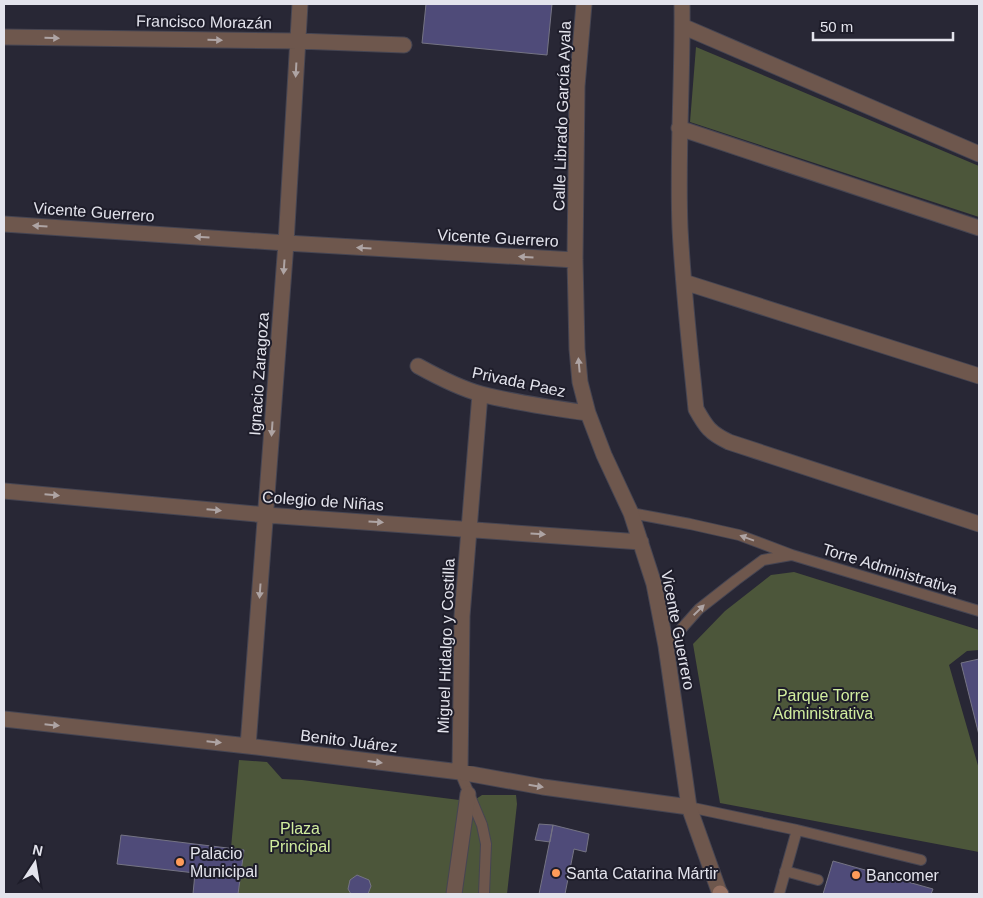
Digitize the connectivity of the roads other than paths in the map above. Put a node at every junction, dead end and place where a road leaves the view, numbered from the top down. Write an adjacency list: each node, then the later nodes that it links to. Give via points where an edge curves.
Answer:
1 (300, 4): 6 (street, Ignacio Zaragoza)
2 (584, 4): 13 (street, Calle Librado García Ayala, via 577,86)
3 (682, 4): 4 (street)
4 (682, 26): 8 (street); 9 (street)
5 (4, 37): 6 (street, Francisco Morazán, one-way to 6)
6 (298, 41): 7 (street, Francisco Morazán); 12 (street, Ignacio Zaragoza, one-way to 12)
7 (404, 45)
8 (679, 128): 11 (street); 14 (street)
9 (979, 154)
10 (4, 224): 12 (street, Vicente Guerrero, one-way to 10)
11 (979, 228)
12 (286, 243): 13 (street, Vicente Guerrero, one-way to 12); 21 (street, Ignacio Zaragoza, one-way to 21)
13 (575, 260): 18 (street, Vicente Guerrero, one-way to 13, via 580,382 577,349)
14 (684, 282): 16 (street); 22 (street, via 696,409 714,435)
15 (418, 366): 17 (street, Privada Paez)
16 (979, 376)
17 (480, 394): 18 (street, Privada Paez); 23 (street, Miguel Hidalgo y Costilla)
18 (588, 413): 20 (street, Vicente Guerrero)
19 (4, 491): 21 (street, Colegio de Niñas, one-way to 21)
20 (631, 513): 24 (street, Vicente Guerrero); 25 (lane, Torre Administrativa, one-way to 20, via 739,535)
21 (266, 515): 23 (street, Colegio de Niñas, one-way to 23); 29 (street, Ignacio Zaragoza, one-way to 29)
22 (979, 524)
23 (469, 529): 24 (street, Colegio de Niñas, one-way to 24); 30 (street, Miguel Hidalgo y Costilla, via 462,616)
24 (641, 542): 27 (street, Vicente Guerrero, via 654,584)
25 (792, 555): 26 (lane, Torre Administrativa); 27 (lane, Torre Administrativa, one-way to 25, via 698,609 763,560)
26 (979, 611)
27 (666, 646): 32 (street, Vicente Guerrero)
28 (4, 719): 29 (street, Benito Juárez, one-way to 29)
29 (248, 746): 30 (street, Benito Juárez, one-way to 30)
30 (460, 772): 31 (lane, Miguel Hidalgo y Costilla); 32 (street, Benito Juárez, one-way to 32)
31 (468, 794): 37 (street); 38 (lane, Miguel Hidalgo y Costilla, via 482,825 486,844)
32 (688, 807): 33 (lane); 39 (street, Vicente Guerrero)
33 (797, 830): 34 (lane); 35 (lane)
34 (921, 860)
35 (785, 871): 36 (lane); 40 (lane)
36 (818, 880)
37 (454, 894)
38 (484, 894)
39 (720, 894)
40 (779, 894)

